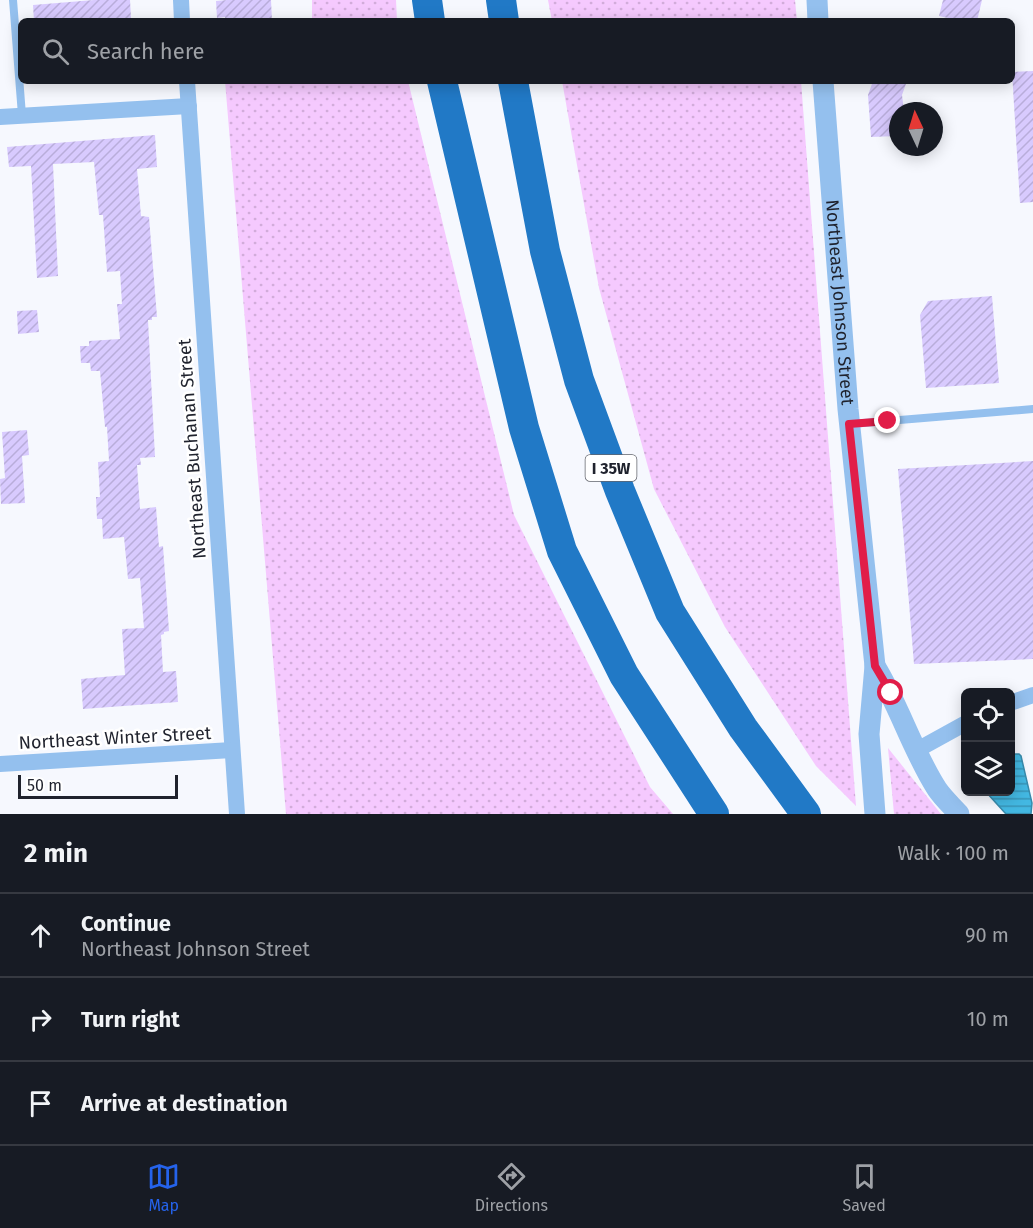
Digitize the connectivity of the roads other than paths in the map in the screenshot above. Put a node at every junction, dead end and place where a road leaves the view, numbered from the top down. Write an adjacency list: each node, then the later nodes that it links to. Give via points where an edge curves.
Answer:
1 (13, 0): 10 (lane)
2 (181, 0): 6 (street)
3 (427, 0): 7 (highway)
4 (501, 0): 8 (highway)
5 (817, 0): 9 (street)
6 (182, 18)
7 (430, 18)
8 (504, 18)
9 (818, 18)
10 (18, 64)
11 (20, 84): 17 (lane)
12 (187, 84): 16 (street, Northeast Buchanan Street)
13 (443, 84): 29 (highway, via 524,428 562,551 624,675)
14 (514, 84): 30 (highway, I 35W, via 544,251 579,380 620,491 670,612 743,728)
15 (823, 84): 20 (street, Northeast Johnson Street)
16 (189, 106): 17 (street); 25 (street, Northeast Buchanan Street)
17 (22, 115): 18 (street)
18 (0, 117)
19 (1033, 409): 20 (lane)
20 (849, 424): 21 (street, Northeast Johnson Street)
21 (875, 666): 26 (street, Northeast Johnson Street); 31 (street, Northeast Johnson Street, via 869,734)
22 (1033, 695): 23 (street)
23 (1015, 702)
24 (961, 726): 26 (street)
25 (232, 750): 27 (street, Northeast Winter Street); 28 (street, Northeast Buchanan Street)
26 (917, 750): 32 (street, Northeast Johnson Street, via 937,789)
27 (0, 764)
28 (237, 814)
29 (714, 814)
30 (806, 814)
31 (875, 814)
32 (959, 814)

